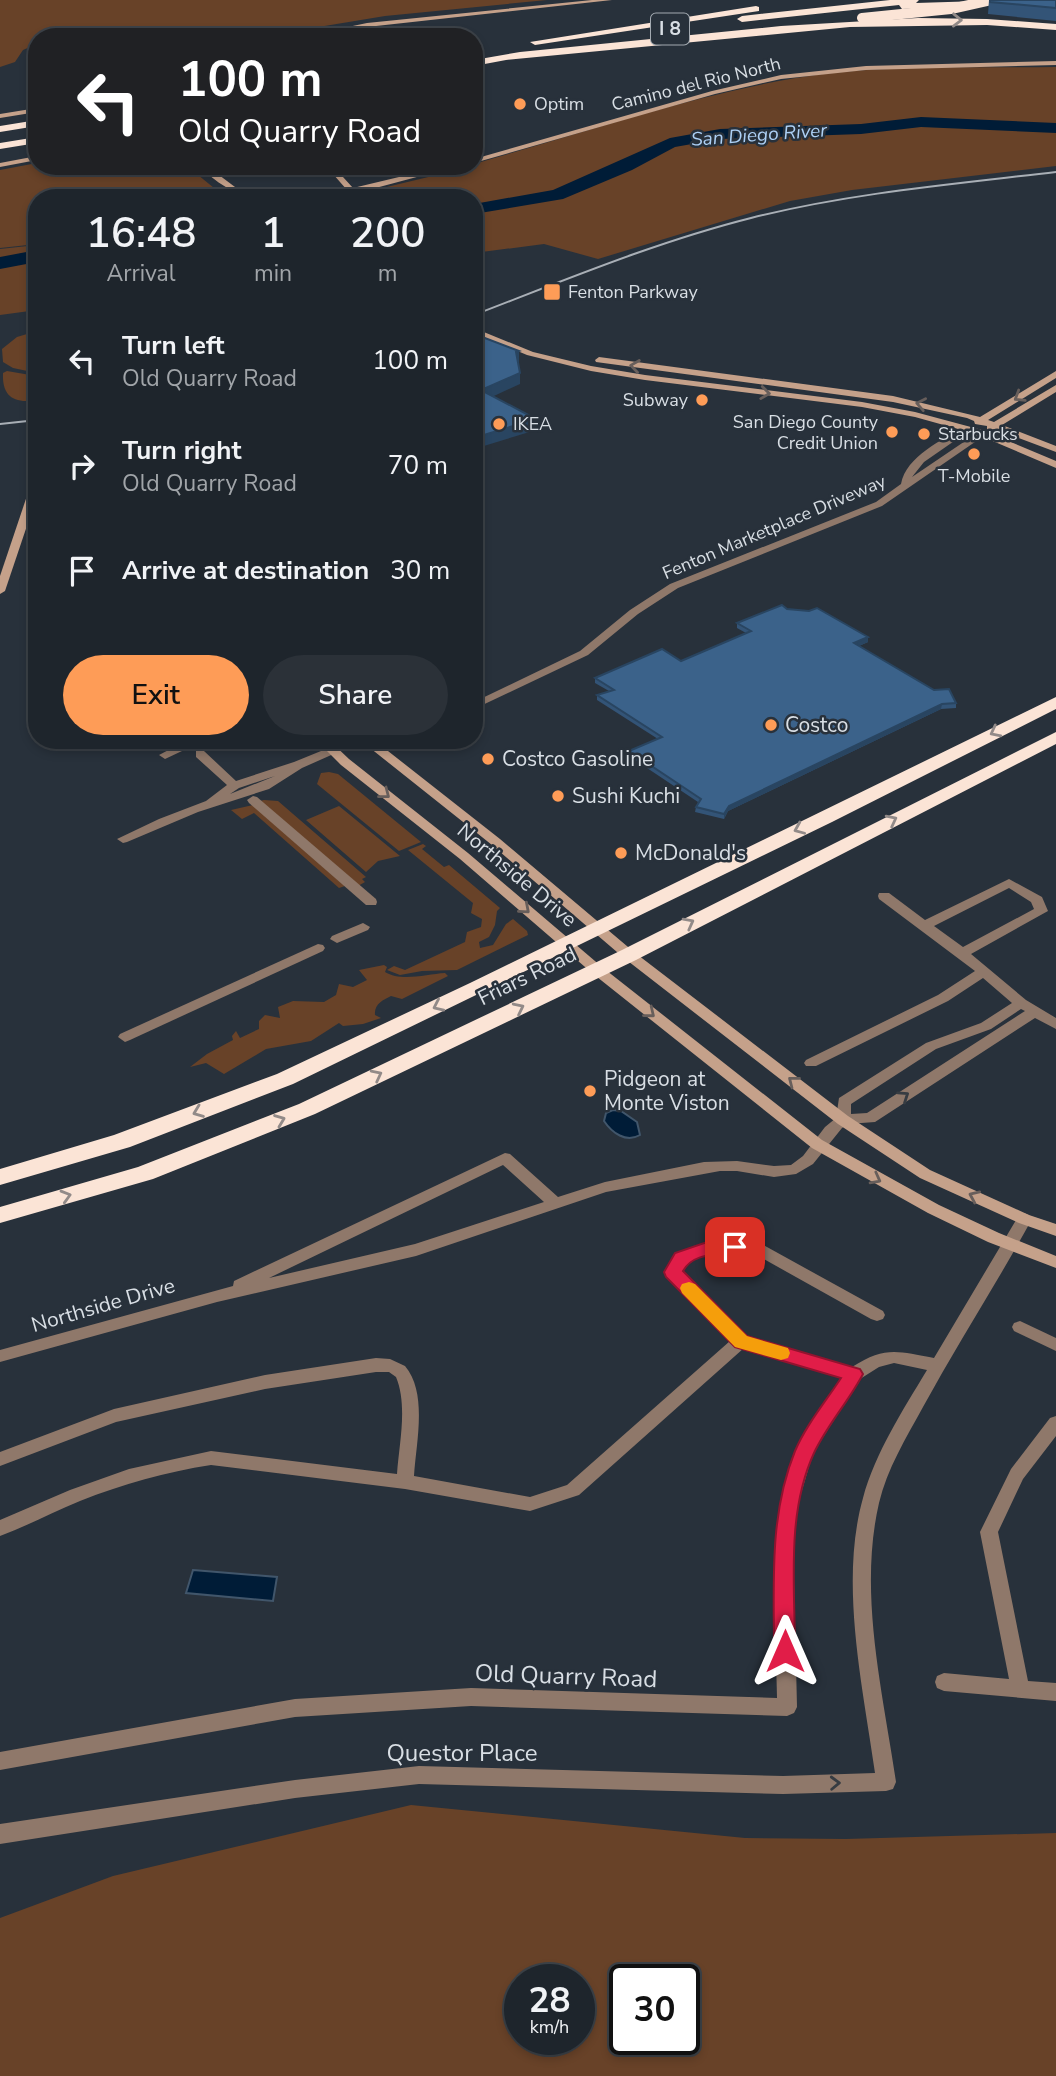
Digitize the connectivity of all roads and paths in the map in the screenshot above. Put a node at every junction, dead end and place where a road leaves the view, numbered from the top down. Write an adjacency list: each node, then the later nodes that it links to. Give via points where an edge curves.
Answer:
1 (609, 0): 11 (street)
2 (915, 0): 6 (highway, I 8)
3 (991, 0): 9 (highway, bridge)
4 (1008, 0): 6 (highway)
5 (726, 2): 8 (highway)
6 (832, 4): 13 (highway, I 8); 14 (highway, I 8)
7 (678, 9): 8 (highway)
8 (639, 19): 12 (highway)
9 (863, 20): 10 (highway, one-way to 10); 14 (highway)
10 (1056, 27)
11 (351, 28)
12 (525, 42)
13 (500, 47)
14 (508, 58): 15 (highway, I 8)
15 (483, 62)
16 (1056, 63): 23 (street, Camino del Rio North, via 866,68 781,77)
17 (28, 111): 18 (street)
18 (0, 116)
19 (28, 124): 20 (highway)
20 (0, 129)
21 (28, 141): 22 (highway)
22 (0, 146)
23 (483, 158)
24 (28, 160): 25 (street)
25 (0, 165)
26 (214, 175): 29 (street)
27 (337, 175): 30 (street)
28 (420, 175): 31 (street)
29 (232, 189)
30 (350, 189)
31 (365, 189)
32 (483, 330): 36 (street, one-way to 32, via 860,393 588,358)
33 (483, 332): 38 (street, one-way to 38, via 538,356 621,374 865,405)
34 (1056, 374): 36 (street, one-way to 36)
35 (1056, 388): 37 (street)
36 (982, 420): 37 (street); 38 (street)
37 (995, 424): 39 (street); 40 (street)
38 (968, 428): 39 (street); 42 (street, Fenton Marketplace Driveway, via 916,464)
39 (983, 433): 41 (street); 42 (street, Fenton Marketplace Driveway, via 917,481)
40 (1056, 449)
41 (1056, 465)
42 (906, 484): 45 (street, Fenton Marketplace Driveway, via 879,504 674,586 584,653)
43 (28, 508): 44 (street)
44 (0, 591)
45 (483, 702)
46 (1056, 702): 61 (highway, Friars Road, one-way to 61)
47 (1056, 737): 66 (highway, Friars Road, one-way to 47)
48 (178, 749): 53 (street)
49 (321, 749): 56 (street, via 284,778)
50 (332, 749): 63 (street, Northside Drive, one-way to 63)
51 (377, 749): 61 (street, Northside Drive)
52 (200, 754): 54 (street)
53 (165, 755)
54 (231, 782)
55 (253, 800): 58 (street, via 362,887)
56 (123, 839)
57 (884, 896): 59 (street)
58 (371, 902)
59 (925, 925): 65 (street); 65 (street, via 1009,883 1037,900 1041,911)
60 (363, 927): 62 (street)
61 (596, 928): 63 (highway, Friars Road); 66 (street, Northside Drive)
62 (337, 939)
63 (564, 943): 67 (street, Northside Drive); 78 (highway, Friars Road, one-way to 78, via 285,1079 122,1140)
64 (318, 948): 73 (street)
65 (962, 953): 68 (street)
66 (629, 954): 67 (highway, Friars Road); 76 (street, Northside Drive, one-way to 66)
67 (597, 970): 77 (street, Northside Drive, one-way to 77); 80 (highway, Friars Road, one-way to 67, via 145,1173 307,1110)
68 (984, 971): 69 (street); 75 (street, via 943,998)
69 (1021, 1003): 70 (street); 72 (street, Northside Drive, via 986,1026)
70 (1034, 1012): 71 (street); 74 (street)
71 (1056, 1024)
72 (964, 1033): 74 (street, via 981,1037); 76 (street, Northside Drive, via 931,1046 844,1102)
73 (125, 1037)
74 (984, 1044): 76 (street, one-way to 74, via 870,1118)
75 (811, 1063)
76 (843, 1120): 77 (street, Northside Drive); 81 (street, Northside Drive, one-way to 76, via 925,1174)
77 (817, 1144): 79 (street, Northside Drive, via 807,1161 791,1170 695,1168 605,1187); 83 (street, Northside Drive, one-way to 83)
78 (0, 1177)
79 (556, 1204): 85 (street, Northside Drive, via 416,1250); 85 (street, Northside Drive, via 505,1158)
80 (0, 1215)
81 (1024, 1219): 82 (street, Northside Drive); 83 (street)
82 (1056, 1230)
83 (1010, 1246): 84 (street, Northside Drive); 91 (street)
84 (1056, 1262)
85 (217, 1296): 90 (street, Northside Drive)
86 (877, 1315): 88 (street, via 756,1247 713,1246 681,1258 673,1272)
87 (1020, 1327): 89 (street)
88 (741, 1341): 92 (street); 95 (street, via 573,1490 530,1504)
89 (1056, 1345)
90 (0, 1356)
91 (936, 1365): 92 (street, via 894,1357 875,1361); 101 (street, Questor Place, one-way to 91, via 419,1775 783,1785 886,1782 864,1612 863,1549 868,1510 884,1462)
92 (853, 1374): 100 (street, Old Quarry Road, via 805,1451 791,1497 784,1537 787,1707 471,1697 295,1708)
93 (1056, 1423): 98 (street, via 1017,1474 989,1532)
94 (0, 1459): 95 (street, via 114,1416 265,1382 376,1365 400,1370 406,1379)
95 (405, 1482): 96 (street, via 211,1458 183,1461 112,1482)
96 (0, 1528)
97 (943, 1682): 98 (street)
98 (1020, 1689): 99 (street)
99 (1056, 1692)
100 (0, 1761)
101 (0, 1834)

